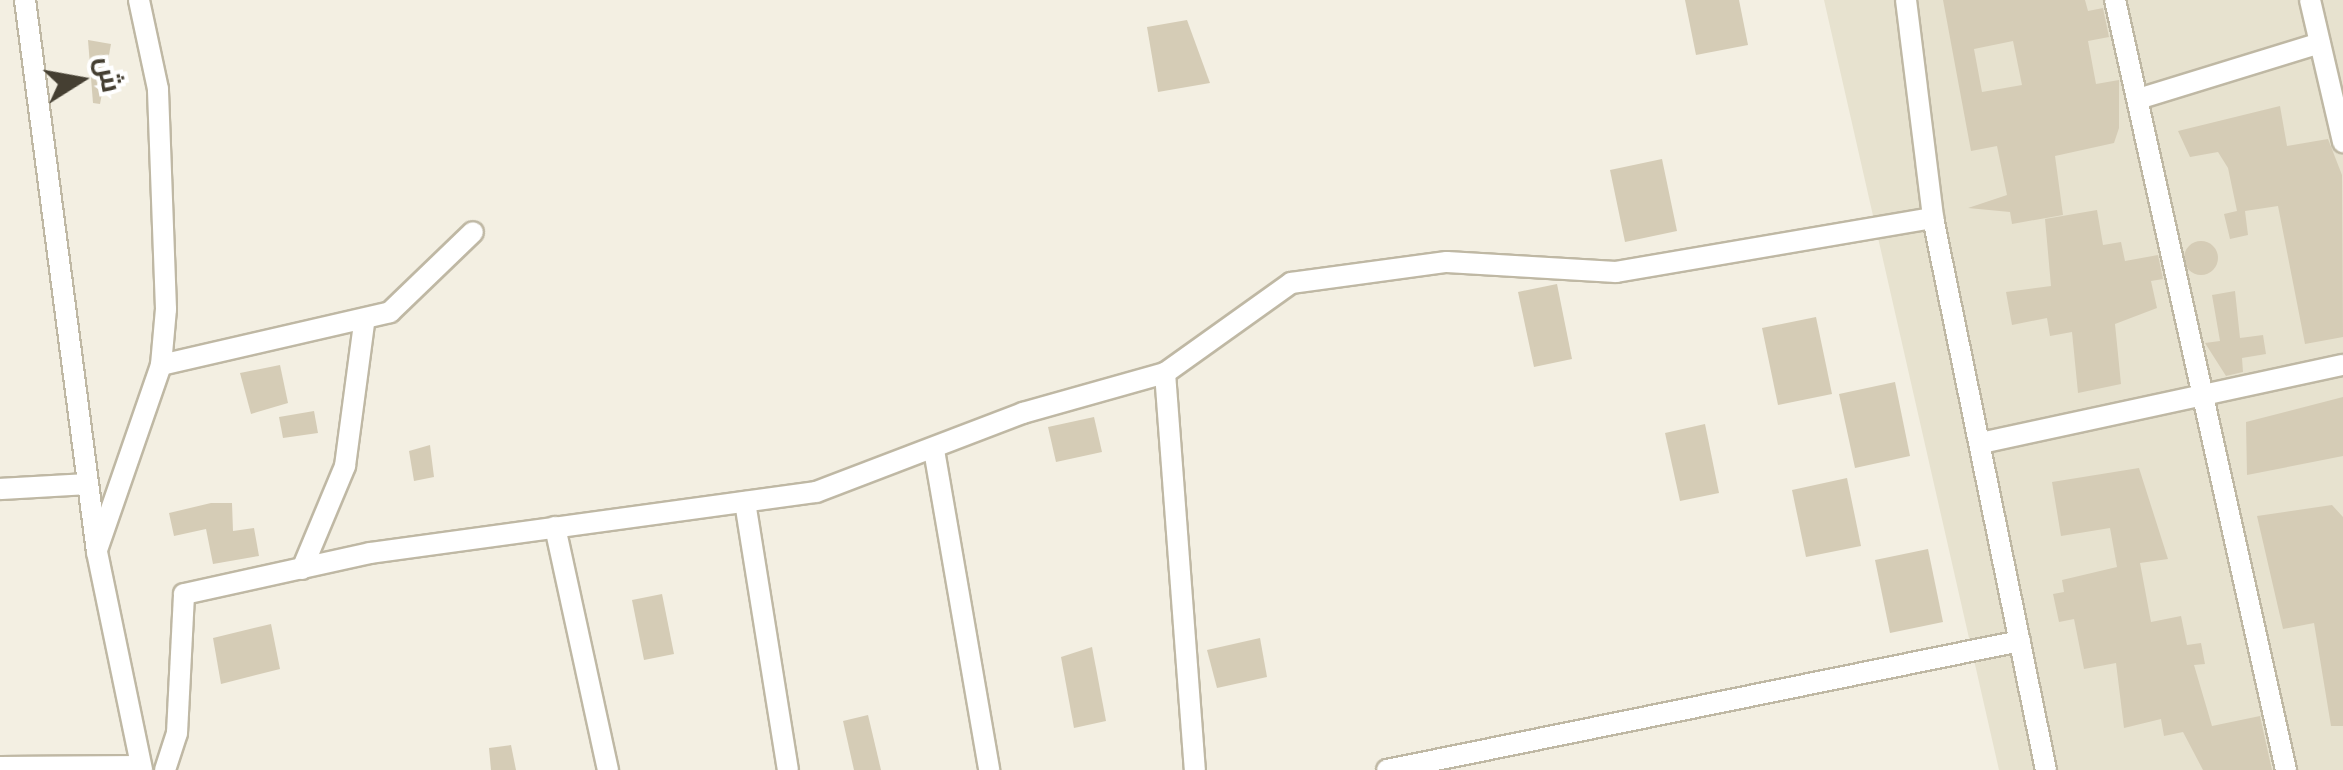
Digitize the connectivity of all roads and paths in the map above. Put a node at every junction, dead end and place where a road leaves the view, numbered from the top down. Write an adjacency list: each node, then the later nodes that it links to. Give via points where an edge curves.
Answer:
1 (25, 0): 18 (street)
2 (140, 0): 12 (street, via 168,214)
3 (1906, 0): 9 (street)
4 (2115, 0): 7 (street)
5 (2310, 0): 6 (street)
6 (2320, 43): 7 (street); 8 (street)
7 (2138, 99): 15 (street)
8 (2343, 142)
9 (1933, 218): 14 (street, via 1616,272 1447,262 1291,282); 16 (street)
10 (473, 232): 11 (street, via 409,300)
11 (364, 323): 12 (street); 23 (street, via 344,466)
12 (161, 365): 22 (street)
13 (2343, 365): 15 (street)
14 (1165, 373): 17 (street); 31 (street)
15 (2206, 395): 16 (street); 34 (street)
16 (1982, 443): 24 (street)
17 (934, 450): 20 (street, via 816,492); 30 (street)
18 (86, 484): 19 (street); 22 (street)
19 (0, 489)
20 (745, 502): 21 (street); 29 (street)
21 (555, 528): 23 (street); 28 (street)
22 (96, 552): 26 (street)
23 (302, 569): 27 (street, via 184,594 177,733)
24 (2020, 641): 32 (street); 33 (street)
25 (0, 767): 26 (street)
26 (141, 768)
27 (165, 770)
28 (608, 770)
29 (788, 770)
30 (989, 770)
31 (1195, 770)
32 (1387, 770)
33 (2046, 770)
34 (2286, 770)

